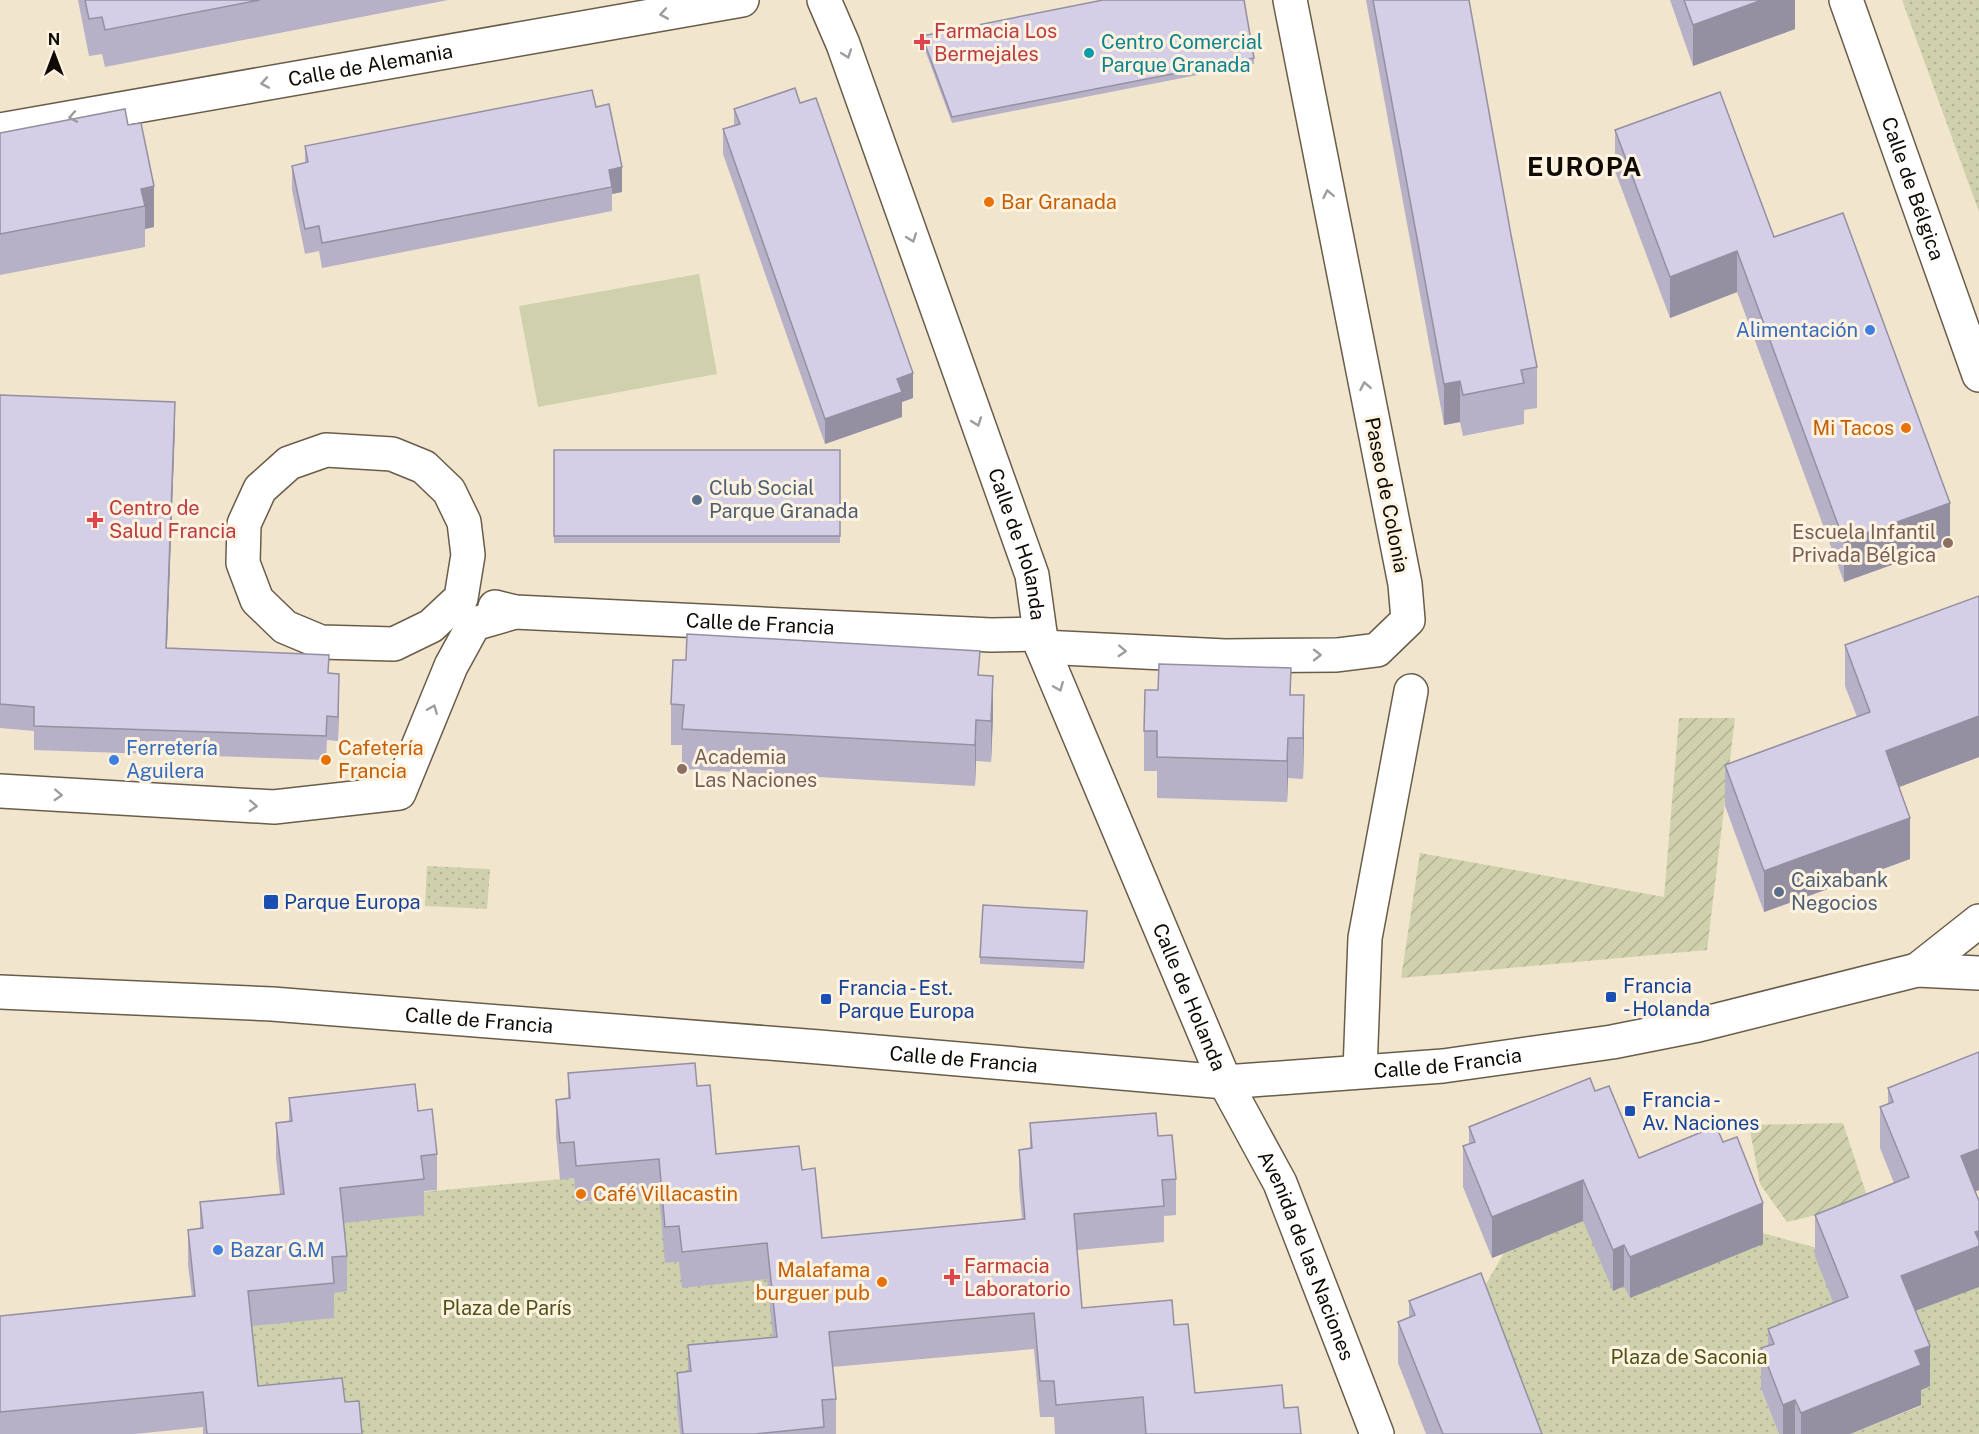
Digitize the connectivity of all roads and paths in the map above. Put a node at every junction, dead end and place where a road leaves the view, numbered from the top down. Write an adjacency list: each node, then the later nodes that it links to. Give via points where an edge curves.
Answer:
1 (742, 0): 5 (street, Calle de Alemania, one-way to 5)
2 (824, 0): 9 (street, Calle de Holanda, one-way to 9, via 1032,575)
3 (1290, 0): 9 (street, Paseo de Colonia, one-way to 3, via 1225,656 1337,655 1377,650 1408,620 1405,584)
4 (1846, 0): 6 (street, Calle de Bélgica)
5 (0, 130)
6 (1979, 375)
7 (461, 598): 7 (street, via 468,555 464,522 449,491 424,468 392,454 326,450 289,463 260,489 244,525 243,563 257,600 285,627 321,642 394,644 431,626); 8 (street, Calle de Francia)
8 (515, 612): 9 (street, Calle de Francia); 11 (street, Calle de Francia, one-way to 8, via 274,807 399,793 451,666 474,624)
9 (1041, 640): 17 (street, Calle de Holanda, one-way to 17)
10 (1410, 691): 16 (street, via 1365,938)
11 (0, 791)
12 (1979, 921): 13 (street, Calle de Francia)
13 (1917, 970): 14 (street, Calle de Francia); 16 (street, Calle de Francia, via 1698,1025 1612,1042 1443,1066)
14 (1979, 973)
15 (0, 992): 17 (street, Calle de Francia, via 272,1004)
16 (1360, 1071): 17 (street, Calle de Francia)
17 (1225, 1082): 18 (street, Avenida de las Naciones, via 1280,1183)
18 (1377, 1434)

